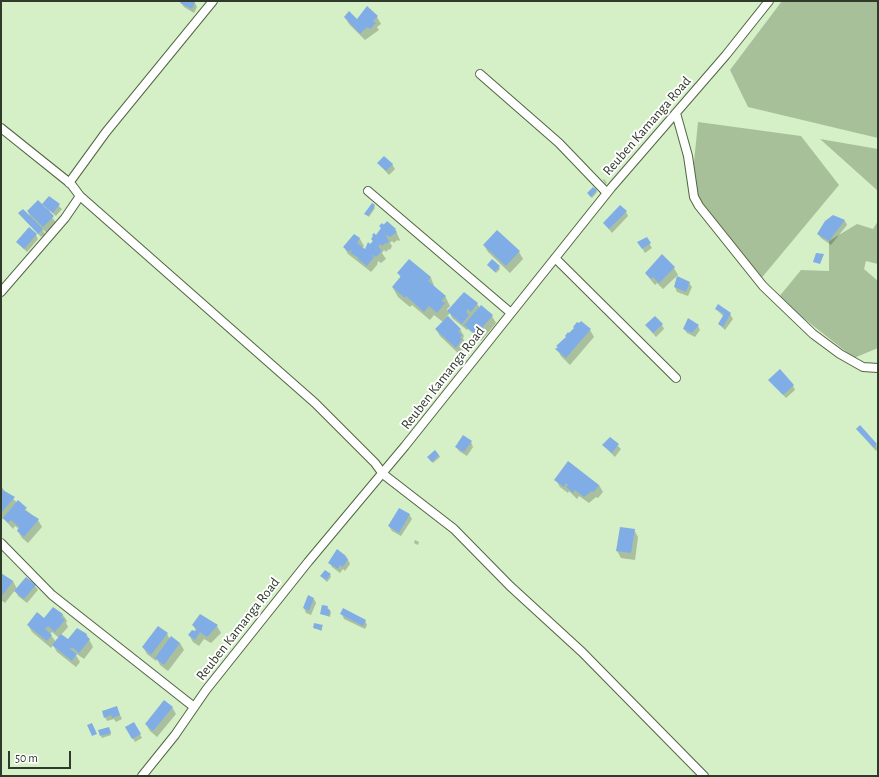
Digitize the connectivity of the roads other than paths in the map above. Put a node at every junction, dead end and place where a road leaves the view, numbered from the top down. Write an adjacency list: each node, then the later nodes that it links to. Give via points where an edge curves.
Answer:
1 (213, 1): 6 (street, via 106,132)
2 (769, 1): 4 (street, Reuben Kamanga Road)
3 (480, 74): 8 (street, via 559,143)
4 (676, 113): 8 (street, Reuben Kamanga Road); 13 (street, via 688,156 694,197 699,206 763,286 813,334 863,367)
5 (1, 128): 6 (street)
6 (69, 183): 9 (street)
7 (368, 191): 12 (street)
8 (608, 193): 10 (street, Reuben Kamanga Road)
9 (80, 196): 11 (street, via 65,218); 15 (street, via 315,403)
10 (555, 258): 12 (street, Reuben Kamanga Road); 14 (street)
11 (1, 292)
12 (511, 313): 15 (street, Reuben Kamanga Road)
13 (878, 368)
14 (676, 378)
15 (383, 474): 17 (street, Reuben Kamanga Road, via 308,562); 19 (street, via 454,529 510,586 582,652)
16 (1, 543): 17 (street, via 52,595)
17 (194, 707): 18 (street, Reuben Kamanga Road)
18 (144, 775)
19 (704, 776)

